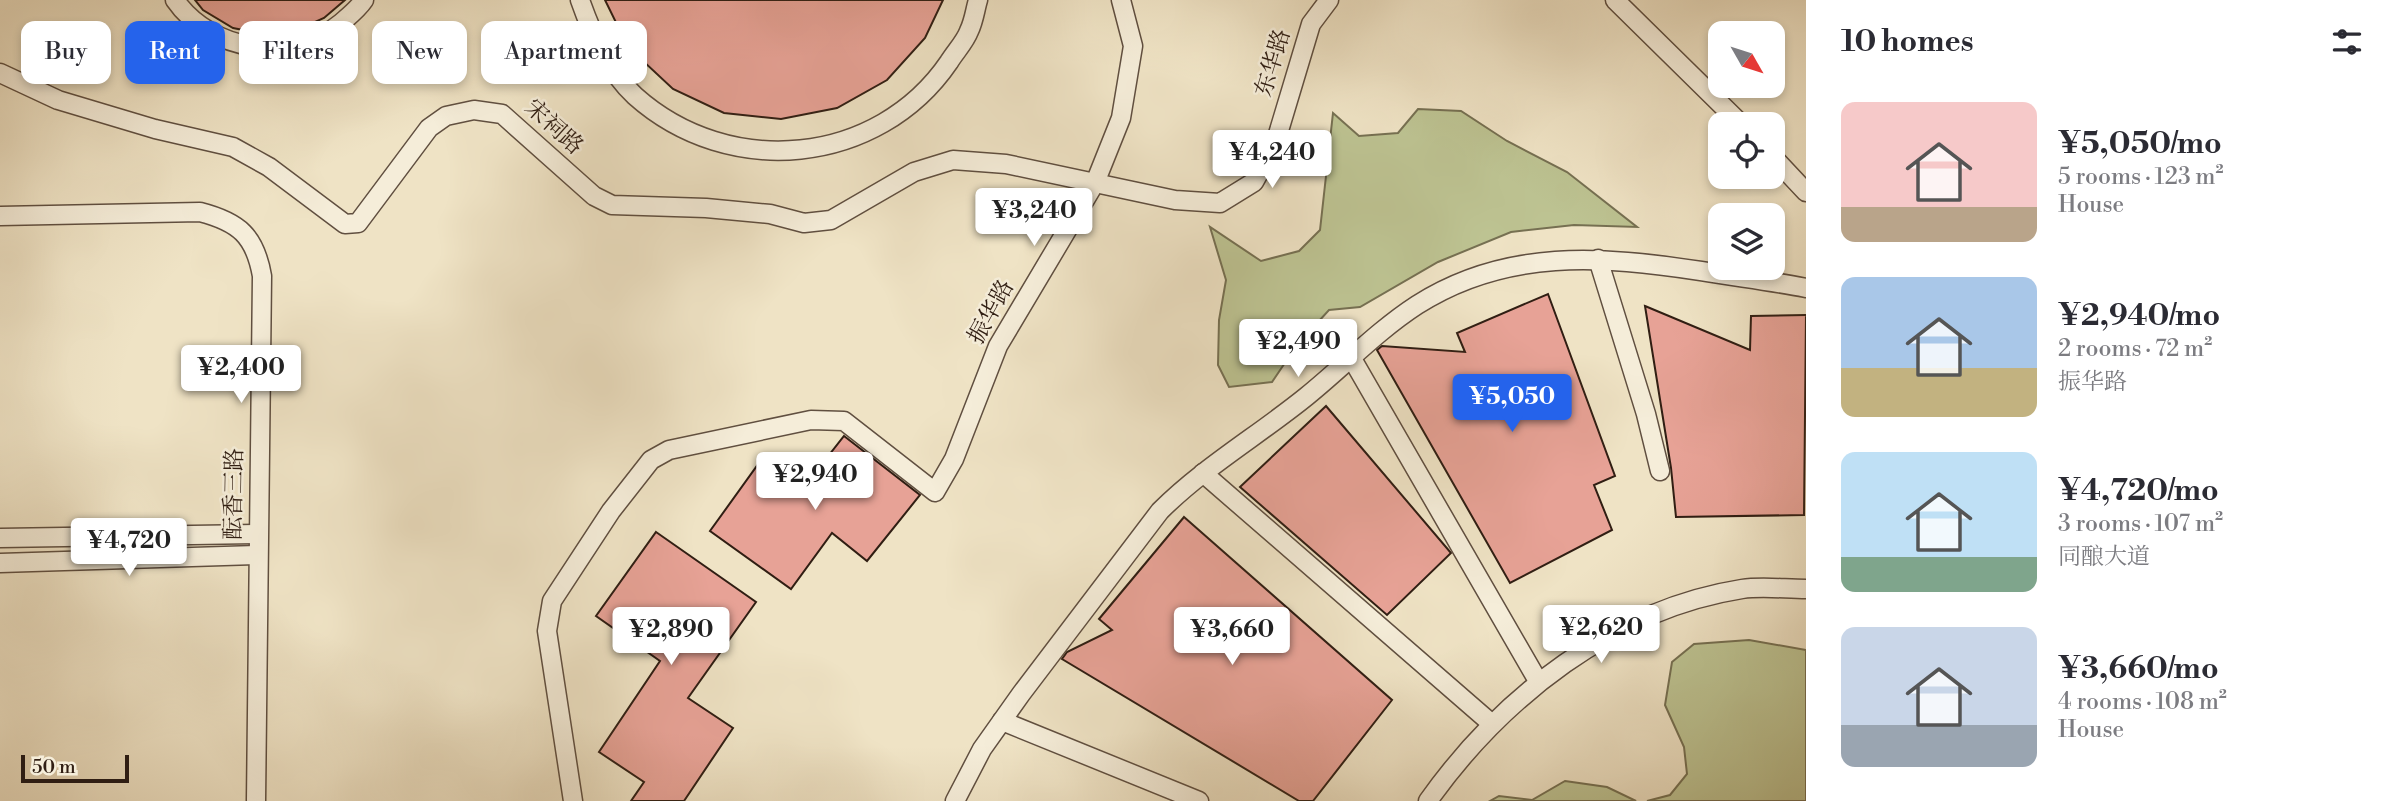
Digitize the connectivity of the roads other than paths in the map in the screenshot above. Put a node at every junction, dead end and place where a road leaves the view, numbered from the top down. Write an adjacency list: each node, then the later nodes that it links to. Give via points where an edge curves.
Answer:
1 (175, 0): 2 (street, via 184,13 216,36 253,48 293,47 330,32)
2 (364, 0)
3 (580, 0): 4 (street, via 595,43 635,95 689,133 752,151 818,149 880,127 932,86 969,32)
4 (978, 0)
5 (1121, 0): 11 (street, 振华路, via 1133,46 1121,118)
6 (1329, 0): 11 (street, 东华路, via 1311,24 1275,144 1254,182 1220,203 1175,200)
7 (1615, 0): 9 (street)
8 (0, 73): 11 (street, 宋祠路, via 58,100 233,147 270,167 345,225 358,223 365,216 429,128 446,116 474,110 502,114 594,196 612,205 706,208 770,214 804,223 831,220 914,172 953,160 1006,164)
9 (1729, 112)
10 (1785, 170): 12 (street)
11 (1095, 183): 28 (street, 振华路, via 998,346 954,459 936,492 844,421 810,420 669,450 651,460 552,601 547,631)
12 (1806, 192)
13 (0, 216): 19 (street, 酝香三路, via 200,212 238,227 250,239 262,276)
14 (1598, 259): 15 (street); 16 (street, via 1537,262 1450,287 1418,304); 17 (street)
15 (1806, 288)
16 (1351, 358): 18 (street); 24 (street)
17 (1660, 471)
18 (1203, 474): 25 (street, via 1160,511); 26 (street)
19 (258, 534): 20 (street); 21 (street, 酝香三路)
20 (0, 538)
21 (258, 555): 22 (street); 27 (street, 酝香三路)
22 (0, 563)
23 (1806, 589): 24 (street, via 1745,588 1694,598 1622,629)
24 (1538, 681): 26 (street)
25 (1002, 721): 29 (street); 30 (street)
26 (1492, 724): 31 (street)
27 (256, 801)
28 (573, 801)
29 (955, 801)
30 (1199, 801)
31 (1428, 801)

